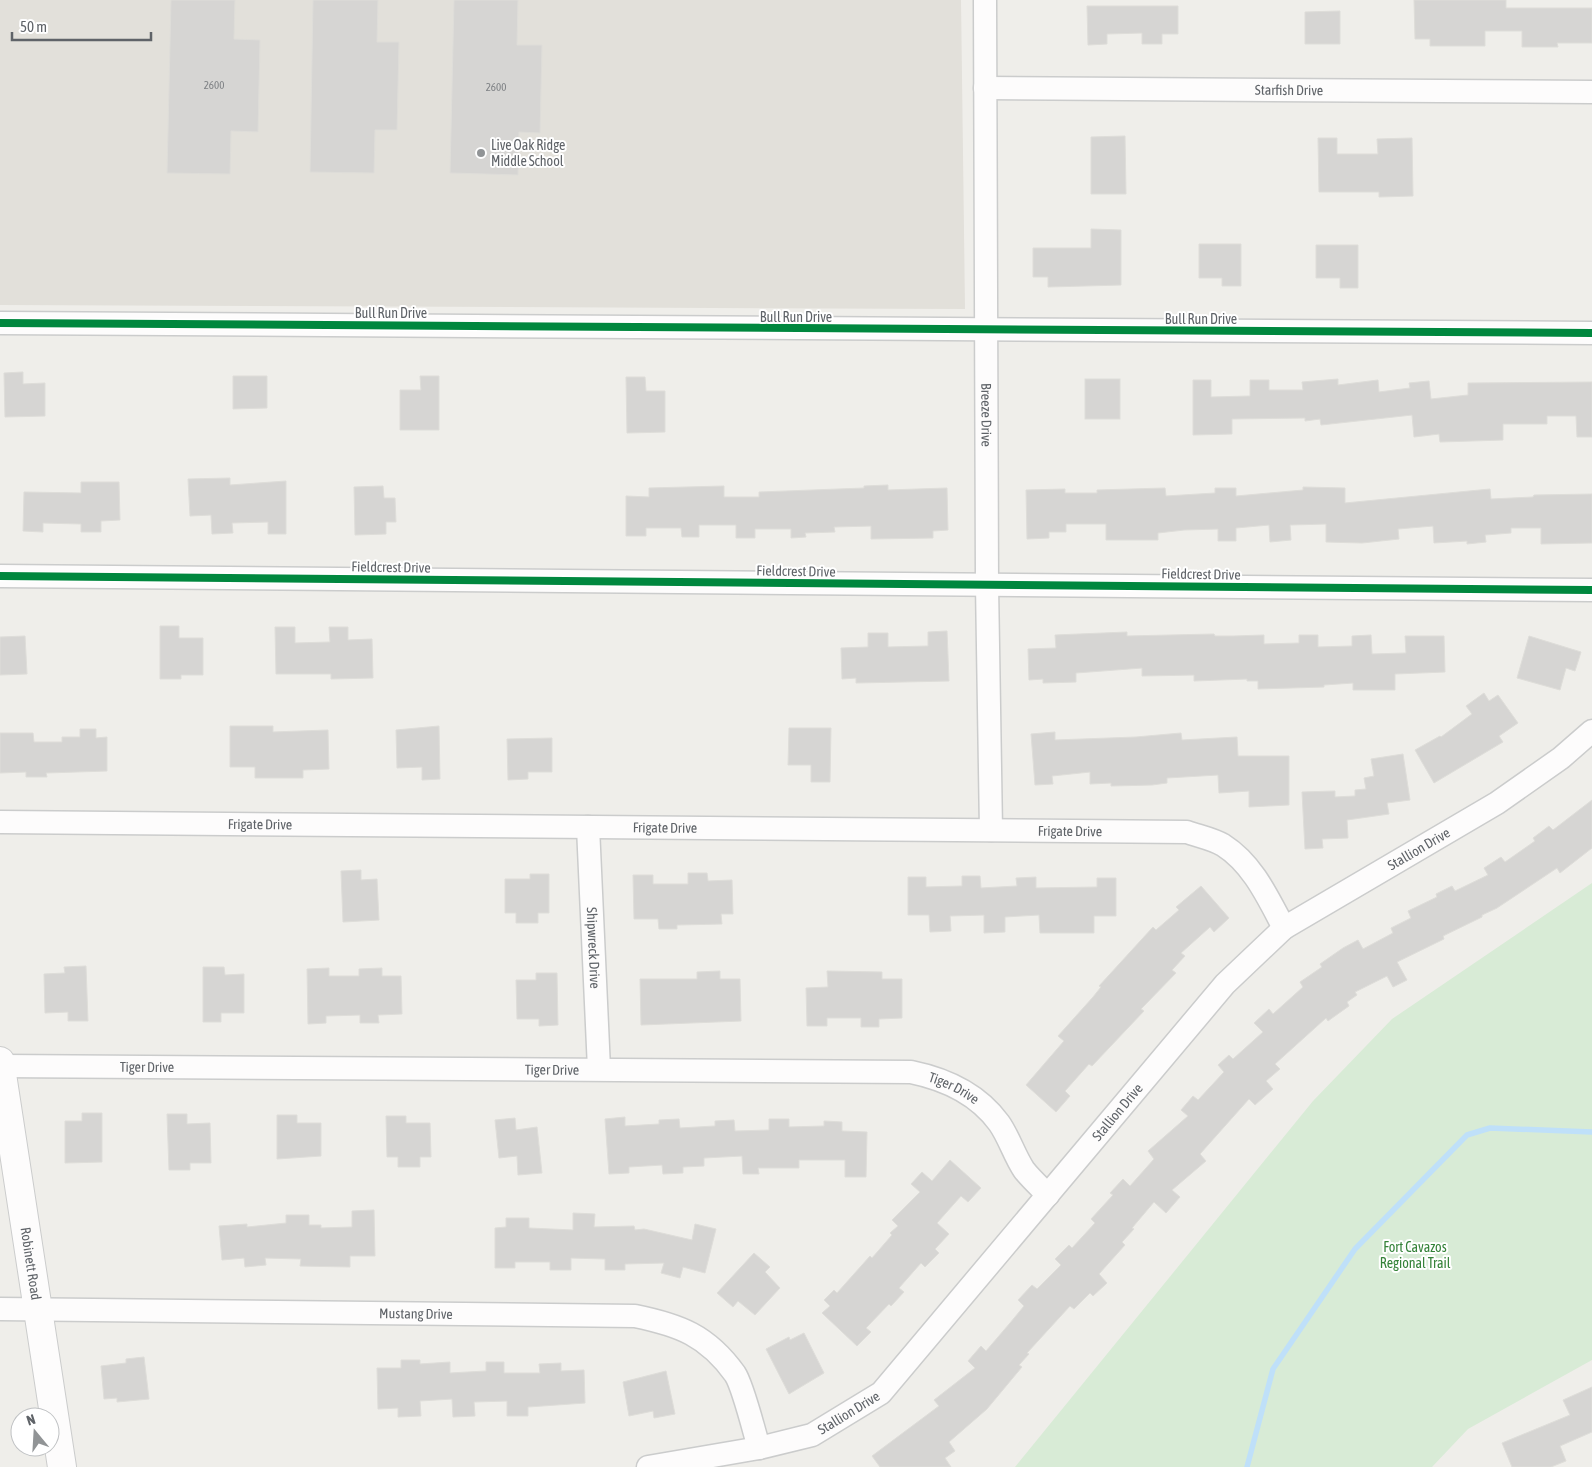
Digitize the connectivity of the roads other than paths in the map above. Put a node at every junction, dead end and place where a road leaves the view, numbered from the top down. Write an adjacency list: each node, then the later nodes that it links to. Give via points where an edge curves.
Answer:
1 (985, 0): 2 (street, Breeze Drive)
2 (985, 88): 3 (street, Starfish Drive); 5 (street, Breeze Drive)
3 (1592, 92)
4 (0, 323): 5 (street, Bull Run Drive)
5 (986, 331): 6 (street, Bull Run Drive); 8 (street, Breeze Drive)
6 (1592, 333)
7 (0, 576): 8 (street, Fieldcrest Drive)
8 (987, 585): 9 (street, Fieldcrest Drive); 13 (street, Breeze Drive)
9 (1592, 590)
10 (1592, 731): 14 (street, Stallion Drive, via 1561,758 1497,803)
11 (0, 822): 12 (street, Frigate Drive)
12 (588, 827): 13 (street, Frigate Drive); 16 (street, Shipwreck Drive)
13 (991, 830): 14 (street, Frigate Drive, via 1187,832 1222,845 1243,861 1263,888)
14 (1284, 928): 17 (street, Stallion Drive, via 1225,984)
15 (0, 1064): 16 (street, Tiger Drive); 19 (street, Robinett Road)
16 (600, 1068): 17 (street, Tiger Drive, via 912,1072 932,1076 979,1102 998,1122 1025,1170)
17 (1048, 1195): 20 (street, Stallion Drive, via 881,1393 812,1435)
18 (0, 1309): 19 (street, Mustang Drive)
19 (39, 1310): 20 (street, Mustang Drive, via 634,1316 671,1324 701,1338 736,1375); 21 (street, Robinett Road)
20 (759, 1448): 22 (street, Stallion Drive)
21 (62, 1467)
22 (648, 1467)

